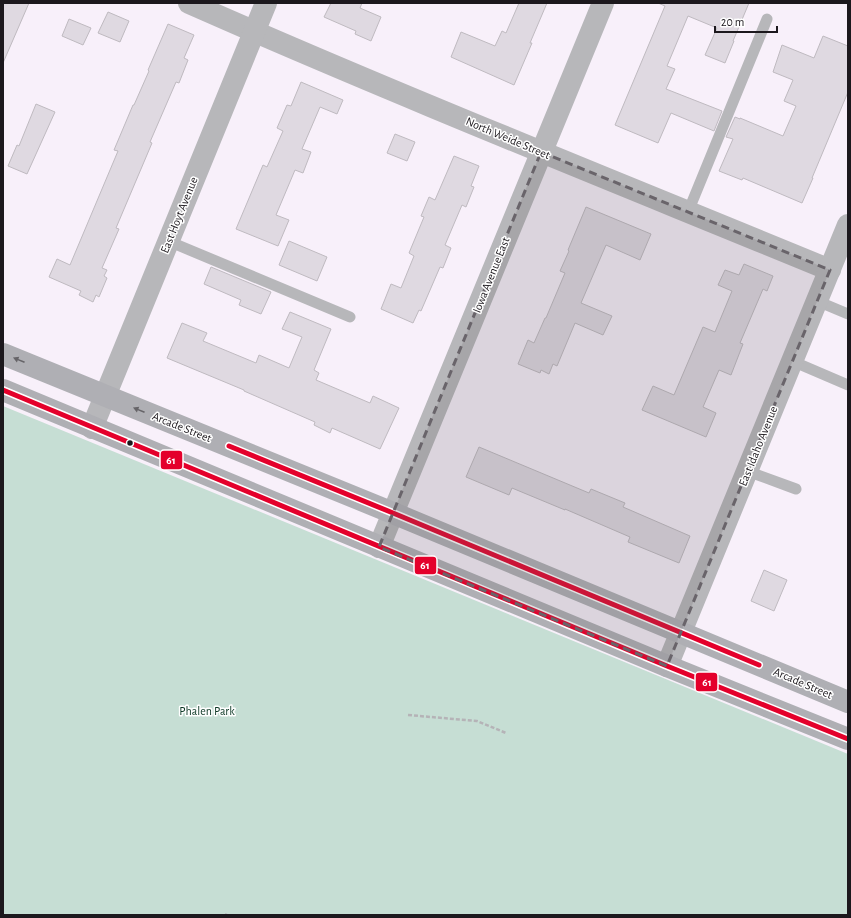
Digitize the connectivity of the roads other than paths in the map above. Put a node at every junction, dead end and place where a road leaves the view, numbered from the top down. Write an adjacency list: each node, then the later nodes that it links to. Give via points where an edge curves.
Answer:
1 (189, 3): 5 (street, North Weide Street)
2 (266, 3): 5 (street, East Hoyt Avenue)
3 (603, 3): 6 (street, Iowa Avenue East)
4 (767, 19): 7 (lane)
5 (254, 32): 6 (street, North Weide Street); 9 (street, East Hoyt Avenue)
6 (541, 152): 7 (street, North Weide Street); 22 (street, Iowa Avenue East)
7 (688, 212): 10 (street, North Weide Street)
8 (848, 225): 10 (street, East Idaho Avenue)
9 (168, 241): 13 (lane); 18 (street, East Hoyt Avenue)
10 (830, 270): 11 (street, East Idaho Avenue)
11 (817, 301): 12 (lane); 15 (street, East Idaho Avenue)
12 (848, 314)
13 (350, 317)
14 (3, 354): 18 (main road, Arcade Street, one-way to 14)
15 (792, 361): 16 (lane); 20 (street, East Idaho Avenue)
16 (848, 385)
17 (3, 390): 19 (main road)
18 (105, 396): 19 (street, East Hoyt Avenue); 22 (main road, Arcade Street, one-way to 18)
19 (92, 428): 23 (main road)
20 (747, 471): 21 (lane); 24 (street, East Idaho Avenue)
21 (796, 489)
22 (393, 513): 23 (street, Iowa Avenue East); 24 (main road, Arcade Street)
23 (379, 547): 25 (main road)
24 (681, 632): 25 (street, East Idaho Avenue); 26 (main road, Arcade Street)
25 (667, 666): 27 (main road)
26 (848, 702)
27 (848, 739)

